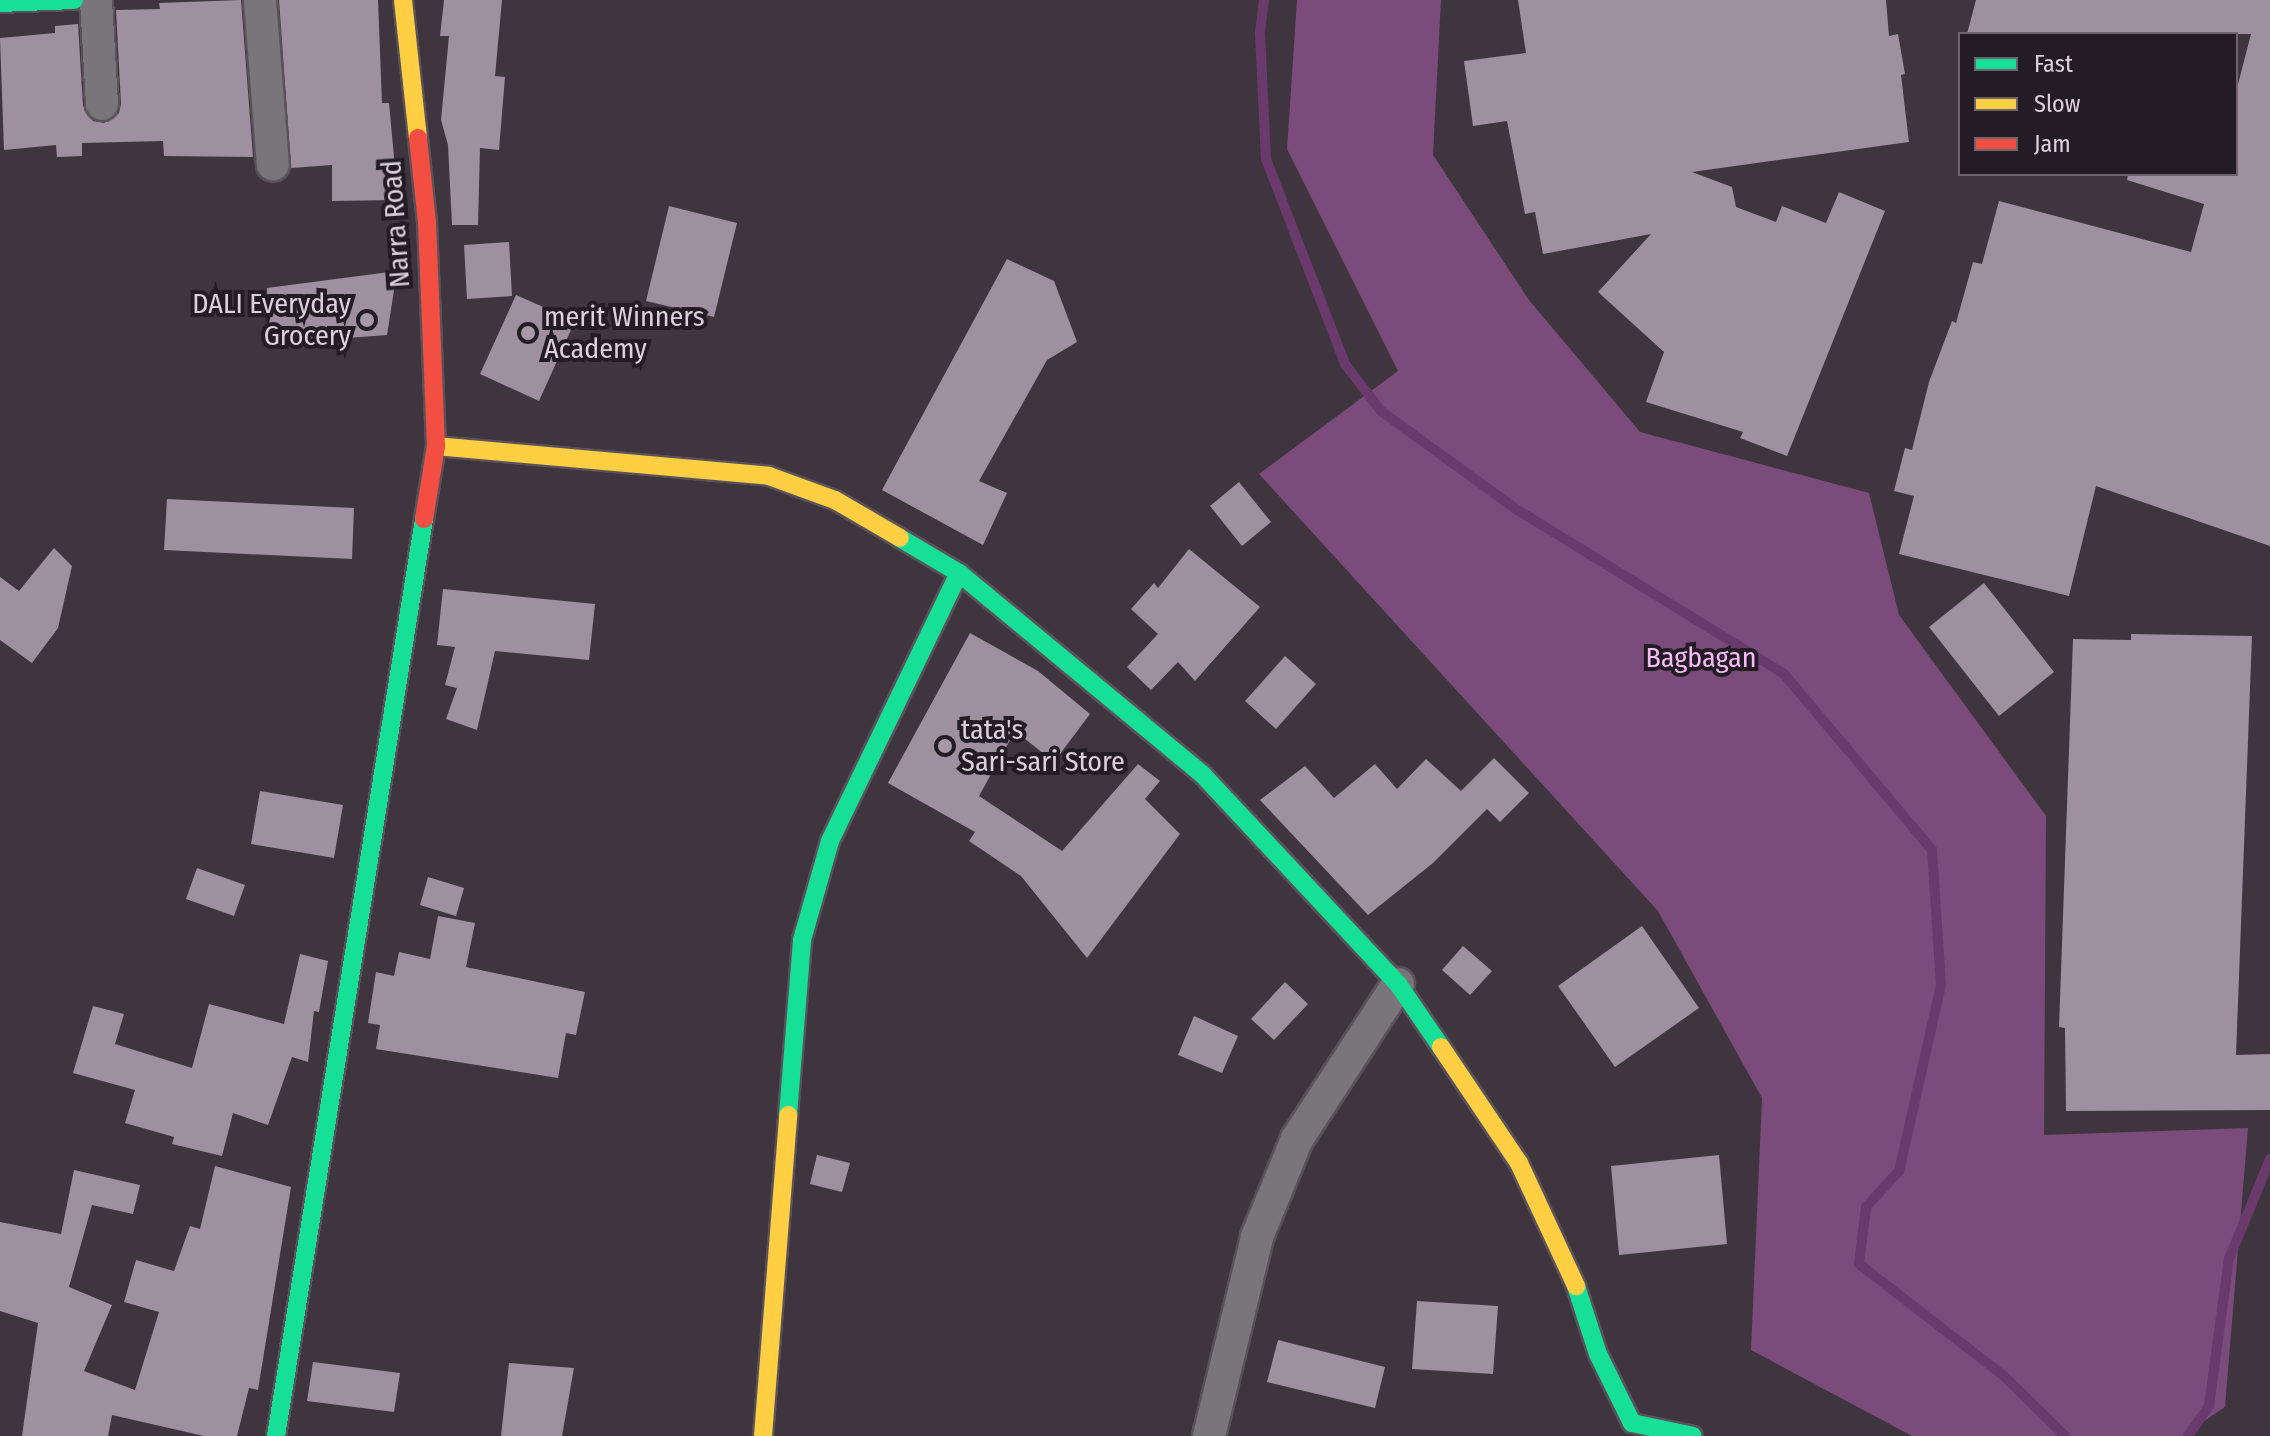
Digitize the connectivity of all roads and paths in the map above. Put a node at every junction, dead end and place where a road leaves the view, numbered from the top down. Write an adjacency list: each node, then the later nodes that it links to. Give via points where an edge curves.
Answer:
1 (74, 0): 5 (street)
2 (96, 0): 6 (street)
3 (260, 0): 7 (street)
4 (403, 0): 8 (street, Narra Road, via 427,222)
5 (0, 3)
6 (102, 104)
7 (273, 164)
8 (436, 446): 9 (street, via 769,476 835,500); 11 (street, Narra Road)
9 (959, 573): 10 (street, via 1202,774); 12 (street, via 830,841 802,940)
10 (1398, 984): 13 (street, via 1297,1139 1257,1237); 14 (street, via 1519,1163 1570,1268 1598,1354 1632,1423)
11 (276, 1436)
12 (763, 1436)
13 (1209, 1436)
14 (1693, 1436)

